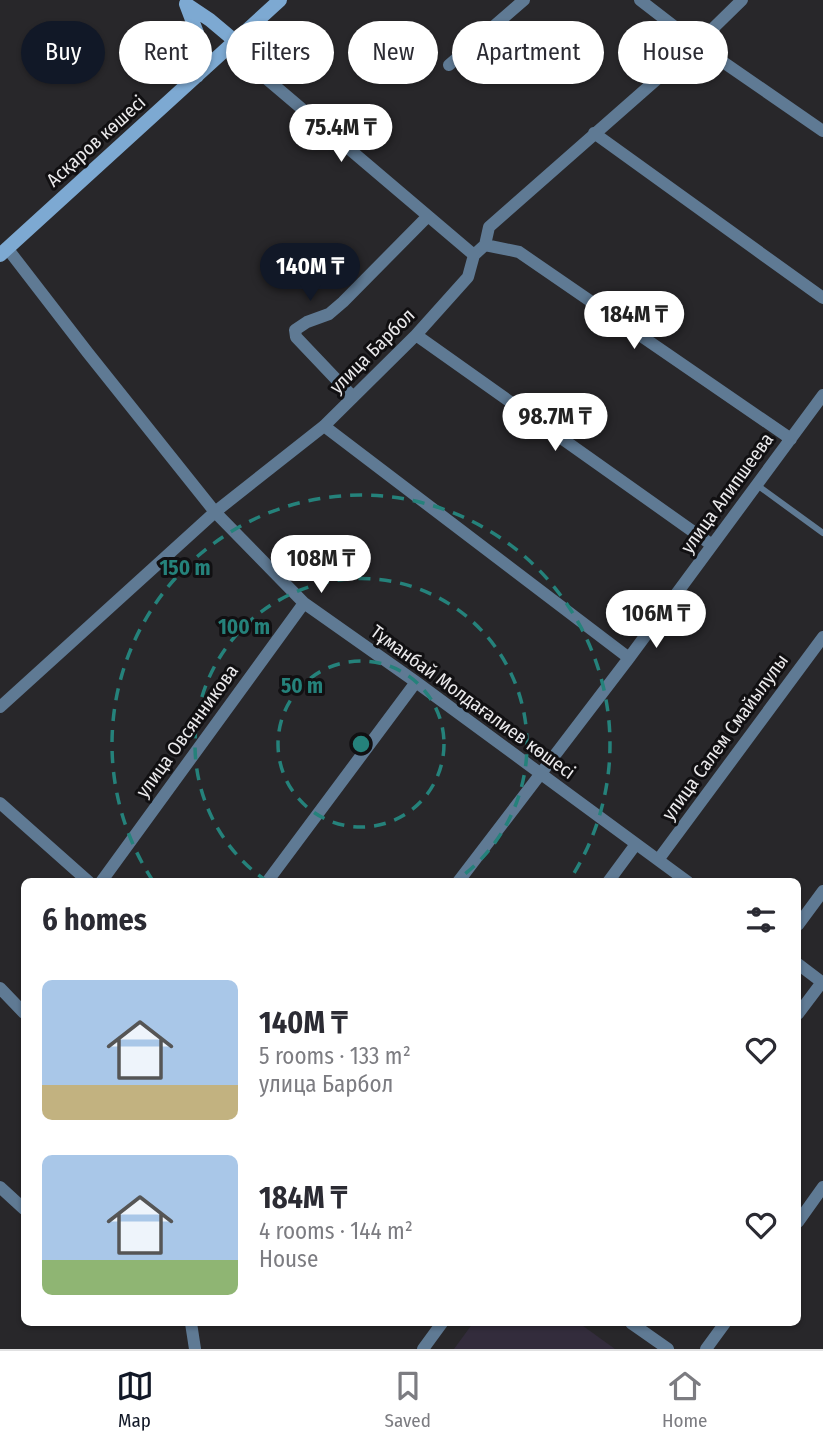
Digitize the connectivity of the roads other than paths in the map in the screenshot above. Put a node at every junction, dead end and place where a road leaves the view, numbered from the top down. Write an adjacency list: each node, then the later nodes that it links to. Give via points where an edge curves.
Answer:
1 (280, 0): 7 (main road, Асқаров көшесі)
2 (524, 0): 13 (street)
3 (640, 0): 8 (street)
4 (742, 0): 9 (street, улица Барбол)
5 (183, 2): 6 (main road); 10 (main road)
6 (192, 21)
7 (257, 21)
8 (667, 21)
9 (720, 21)
10 (226, 37)
11 (226, 49): 12 (main road, Асқаров көшесі)
12 (212, 62)
13 (449, 65)
14 (728, 66): 18 (street)
15 (188, 84): 22 (main road, Асқаров көшесі)
16 (278, 84): 20 (street)
17 (650, 84): 19 (street, улица Барбол)
18 (823, 131)
19 (594, 133): 21 (street, улица Барбол, via 489,227); 24 (street)
20 (428, 216): 23 (street); 27 (street, via 343,302 295,330 296,337)
21 (485, 245): 23 (street, улица Барбол); 29 (street, via 519,252)
22 (4, 252): 31 (street, Тұманбай Молдағалиев көшесі)
23 (474, 255): 25 (street, улица Барбол, via 468,277)
24 (823, 298)
25 (416, 335): 27 (street, улица Барбол); 33 (street)
26 (823, 395): 29 (street, улица Алипшеева)
27 (353, 397): 28 (street, улица Барбол)
28 (324, 426): 31 (street, улица Барбол); 36 (street)
29 (791, 439): 30 (street, улица Алипшеева)
30 (757, 485): 32 (lane); 33 (street, улица Алипшеева)
31 (215, 512): 34 (street, Тұманбай Молдағалиев көшесі); 38 (street, улица Барбол)
32 (823, 533)
33 (712, 545): 36 (street, улица Алипшеева)
34 (304, 603): 37 (street, Тұманбай Молдағалиев көшесі); 44 (street, улица Овсянникова)
35 (823, 637): 42 (street, улица Салем Смайылулы)
36 (629, 658): 39 (street, улица Алипшеева)
37 (416, 682): 39 (street, Тұманбай Молдағалиев көшесі); 45 (street)
38 (0, 708)
39 (540, 775): 41 (street, Тұманбай Молдағалиев көшесі); 46 (street, улица Алипшеева)
40 (0, 803): 43 (street)
41 (636, 844): 42 (street, Тұманбай Молдағалиев көшесі); 47 (street)
42 (658, 860): 48 (street, Тұманбай Молдағалиев көшесі)
43 (84, 878)
44 (104, 878)
45 (270, 878)
46 (461, 878)
47 (611, 878)
48 (683, 878)
49 (823, 891): 50 (street)
50 (801, 921)
51 (801, 966): 52 (street)
52 (822, 983): 55 (street)
53 (0, 988): 54 (street)
54 (21, 1010)
55 (801, 1010)
56 (0, 1187): 58 (street)
57 (823, 1187): 59 (street)
58 (21, 1206)
59 (801, 1218)
60 (191, 1326): 65 (street)
61 (440, 1326): 66 (street)
62 (634, 1326): 64 (street)
63 (723, 1326): 68 (street)
64 (654, 1345): 67 (street)
65 (195, 1349)
66 (423, 1349)
67 (668, 1349)
68 (706, 1349)

